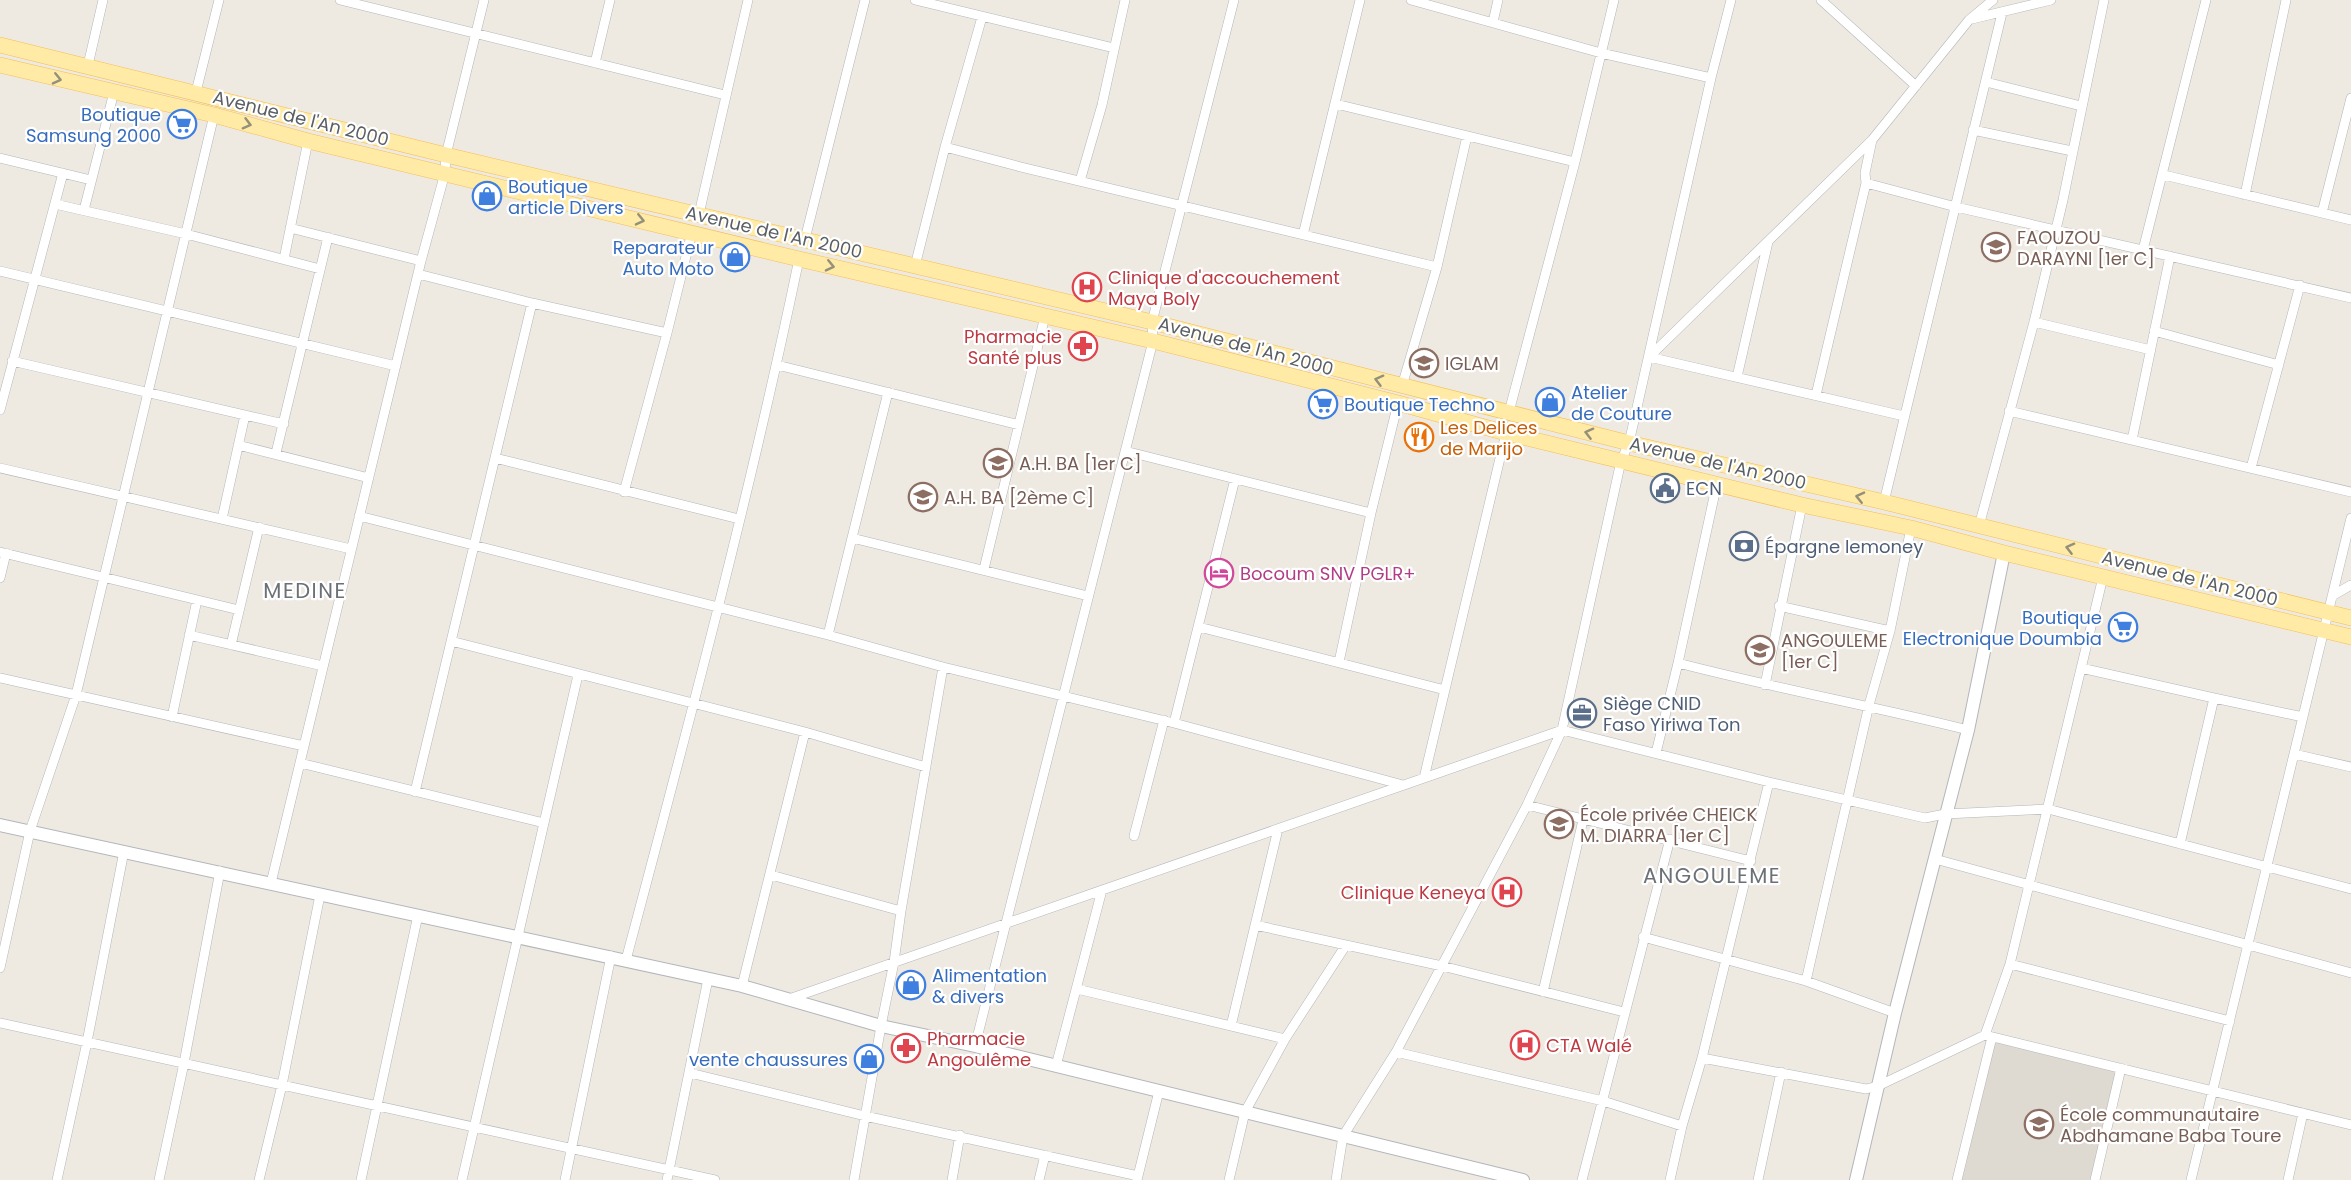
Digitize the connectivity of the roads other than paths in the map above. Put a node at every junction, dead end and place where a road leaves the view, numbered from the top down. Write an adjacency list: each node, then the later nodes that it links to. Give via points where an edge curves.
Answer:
1 (103, 0): 32 (street)
2 (219, 0): 38 (street)
3 (340, 0): 22 (street)
4 (484, 0): 27 (street)
5 (610, 0): 31 (street)
6 (748, 0): 39 (street)
7 (865, 0): 73 (street)
8 (915, 0): 24 (street)
9 (1125, 0): 29 (street)
10 (1234, 0): 61 (street)
11 (1360, 0): 41 (street)
12 (1411, 0): 26 (street)
13 (1498, 0): 26 (street)
14 (1614, 0): 30 (street)
15 (1731, 0): 34 (street)
16 (1821, 0): 36 (street)
17 (1993, 0): 25 (street)
18 (2051, 0): 23 (street)
19 (2104, 0): 42 (street)
20 (2206, 0): 55 (street)
21 (2286, 0): 59 (street)
22 (368, 3): 27 (street)
23 (2002, 13): 25 (street); 35 (street)
24 (982, 16): 29 (street); 48 (street)
25 (1969, 20): 36 (street)
26 (1493, 22): 30 (street)
27 (476, 34): 31 (street); 50 (street)
28 (0, 45): 32 (main road, Avenue de l'An 2000)
29 (1114, 48): 57 (street)
30 (1601, 53): 34 (street); 52 (street)
31 (595, 63): 39 (street)
32 (88, 65): 38 (main road, Avenue de l'An 2000)
33 (0, 66): 37 (main road, Avenue de l'An 2000, one-way to 37)
34 (1711, 78): 98 (street)
35 (1986, 82): 42 (street); 44 (street)
36 (1916, 86): 46 (street)
37 (114, 92): 43 (main road, Avenue de l'An 2000); 56 (street)
38 (196, 92): 50 (main road, Avenue de l'An 2000)
39 (726, 95): 65 (street)
40 (2351, 98): 64 (street)
41 (1336, 104): 45 (street); 71 (street)
42 (2081, 106): 49 (street)
43 (214, 116): 47 (main road, Avenue de l'An 2000, one-way to 47); 70 (street)
44 (1973, 130): 49 (street); 62 (street)
45 (1467, 136): 52 (street); 81 (street)
46 (1872, 140): 58 (street); 74 (street)
47 (308, 141): 54 (main road, Avenue de l'An 2000); 67 (street)
48 (945, 147): 57 (street); 80 (street)
49 (2072, 151): 68 (street)
50 (446, 155): 54 (street); 65 (main road, Avenue de l'An 2000)
51 (0, 158): 53 (street)
52 (1575, 162): 111 (street)
53 (63, 173): 56 (street); 60 (street)
54 (445, 173): 69 (main road, Avenue de l'An 2000, one-way to 69); 79 (street)
55 (2164, 175): 59 (street); 75 (street)
56 (91, 180): 63 (street)
57 (1080, 182): 61 (street)
58 (1866, 183): 62 (street); 107 (street)
59 (2245, 195): 64 (street)
60 (55, 204): 63 (street); 85 (street)
61 (1182, 206): 71 (street); 91 (street)
62 (1956, 207): 68 (street); 113 (street)
63 (84, 210): 70 (street)
64 (2322, 213): 66 (street)
65 (699, 214): 73 (main road, Avenue de l'An 2000)
66 (2351, 220)
67 (291, 228): 72 (street); 78 (street)
68 (2056, 229): 75 (street); 92 (street)
69 (692, 232): 77 (main road, Avenue de l'An 2000); 94 (street)
70 (186, 234): 78 (street); 89 (street)
71 (1303, 235): 81 (street)
72 (328, 237): 79 (street); 82 (street)
73 (804, 239): 80 (main road, Avenue de l'An 2000)
74 (1768, 241): 98 (street); 103 (street)
75 (2144, 250): 76 (street)
76 (2170, 256): 86 (street); 93 (street)
77 (799, 259): 90 (main road, Avenue de l'An 2000, one-way to 90); 100 (street)
78 (284, 260): 82 (street)
79 (421, 261): 84 (street)
80 (915, 266): 91 (main road, Avenue de l'An 2000)
81 (1437, 267): 104 (street)
82 (320, 269): 96 (street)
83 (0, 271): 85 (street)
84 (418, 274): 88 (street); 102 (street)
85 (34, 279): 89 (street); 99 (street)
86 (2300, 285): 87 (street); 101 (street)
87 (2351, 298)
88 (532, 303): 94 (street); 122 (street)
89 (168, 310): 96 (street); 105 (street)
90 (1045, 316): 95 (main road, Avenue de l'An 2000); 115 (street)
91 (1152, 322): 95 (street); 104 (main road, Avenue de l'An 2000, one-way to 91)
92 (2034, 322): 97 (street); 110 (street)
93 (2154, 331): 97 (street); 101 (street)
94 (667, 333): 129 (street)
95 (1153, 341): 108 (main road, Avenue de l'An 2000); 120 (street)
96 (302, 343): 102 (street); 114 (street)
97 (2151, 350): 117 (street)
98 (1649, 357): 103 (street); 118 (street)
99 (12, 361): 105 (street); 109 (street)
100 (777, 365): 106 (street); 138 (street)
101 (2279, 365): 125 (street)
102 (396, 366): 126 (street)
103 (1737, 377): 107 (street)
104 (1402, 386): 111 (main road, Avenue de l'An 2000)
105 (148, 392): 112 (street); 131 (street)
106 (888, 392): 115 (street); 142 (street)
107 (1816, 395): 113 (street)
108 (1398, 403): 116 (main road, Avenue de l'An 2000); 134 (street)
109 (0, 410)
110 (2009, 411): 117 (street); 139 (street)
111 (1509, 412): 118 (main road, Avenue de l'An 2000, one-way to 111)
112 (245, 415): 114 (street); 119 (street)
113 (1904, 416): 132 (street)
114 (284, 424): 121 (street)
115 (1019, 424): 147 (street)
116 (1506, 433): 123 (main road, Avenue de l'An 2000); 176 (street)
117 (2132, 440): 125 (street)
118 (1629, 443): 123 (street); 132 (main road, Avenue de l'An 2000, one-way to 118)
119 (238, 445): 121 (street); 137 (street)
120 (1125, 451): 127 (street); 152 (street)
121 (276, 453): 126 (street)
122 (495, 458): 129 (street); 143 (street)
123 (1621, 461): 128 (main road, Avenue de l'An 2000); 186 (street)
124 (0, 468): 131 (street)
125 (2251, 468): 130 (street)
126 (369, 478): 135 (street)
127 (1235, 479): 134 (street); 160 (street)
128 (1717, 483): 133 (main road, Avenue de l'An 2000); 169 (street)
129 (624, 492): 138 (street)
130 (2351, 492)
131 (123, 496): 137 (street); 150 (street)
132 (1884, 502): 139 (main road, Avenue de l'An 2000)
133 (1802, 505): 141 (main road, Avenue de l'An 2000); 155 (street)
134 (1371, 513): 168 (street)
135 (360, 516): 143 (street); 144 (street)
136 (2351, 518): 153 (street)
137 (222, 519): 140 (street)
138 (740, 519): 156 (street)
139 (1979, 526): 158 (main road, Avenue de l'An 2000, one-way to 139)
140 (259, 527): 144 (street); 157 (street)
141 (1911, 528): 146 (main road, Avenue de l'An 2000); 162 (street)
142 (852, 538): 147 (street); 164 (street)
143 (475, 545): 156 (street); 166 (street)
144 (351, 549): 170 (street)
145 (3, 553): 149 (street); 150 (street)
146 (2004, 554): 148 (main road, Avenue de l'An 2000); 187 (street)
147 (984, 569): 152 (street)
148 (2103, 577): 161 (main road, Avenue de l'An 2000); 172 (street)
149 (0, 578)
150 (104, 578): 154 (street); 177 (street)
151 (2351, 585): 153 (street)
152 (1088, 596): 178 (street)
153 (2332, 596): 158 (street)
154 (197, 600): 157 (street); 163 (street)
155 (1779, 606): 162 (street); 175 (street)
156 (718, 607): 164 (street); 180 (street)
157 (239, 610): 167 (street)
158 (2328, 612): 159 (main road, Avenue de l'An 2000); 161 (street)
159 (2351, 618)
160 (1199, 627): 168 (street); 185 (street)
161 (2324, 630): 165 (main road, Avenue de l'An 2000); 183 (street)
162 (1890, 631): 181 (street)
163 (189, 635): 167 (street); 182 (street)
164 (828, 635): 171 (street)
165 (2351, 637)
166 (451, 641): 173 (street); 198 (street)
167 (231, 645): 170 (street)
168 (1339, 662): 176 (street)
169 (1678, 663): 175 (street); 190 (street)
170 (323, 666): 189 (street)
171 (943, 667): 178 (street); 193 (street)
172 (2082, 668): 179 (street); 201 (street)
173 (578, 675): 180 (street); 204 (street)
174 (0, 678): 177 (street)
175 (1765, 685): 181 (street)
176 (1445, 690): 195 (street)
177 (76, 695): 182 (street); 207 (street)
178 (1063, 695): 184 (street); 224 (street)
179 (2214, 698): 183 (street); 210 (street)
180 (694, 703): 188 (street); 231 (street)
181 (1869, 705): 187 (street); 199 (street)
182 (172, 717): 189 (street)
183 (2303, 717): 191 (street)
184 (1164, 720): 185 (street); 208 (street)
185 (1174, 723): 197 (street)
186 (1562, 730): 190 (street); 195 (street); 200 (street)
187 (1968, 730): 202 (street)
188 (806, 732): 193 (street); 216 (street)
189 (304, 746): 192 (street)
190 (1656, 753): 196 (street)
191 (2294, 754): 194 (street); 214 (street)
192 (300, 763): 198 (street); 217 (street)
193 (926, 767): 222 (street)
194 (2351, 767)
195 (1424, 778): 197 (street)
196 (1769, 782): 199 (street); 213 (street)
197 (1403, 785): 206 (street)
198 (415, 792): 204 (street)
199 (1848, 801): 202 (street, via 1925,818); 239 (street)
200 (1527, 805): 203 (street); 235 (street)
201 (2048, 809): 202 (street); 210 (street); 218 (street)
202 (1946, 814): 212 (street)
203 (1583, 820): 209 (street); 242 (street)
204 (544, 823): 226 (street)
205 (0, 825): 207 (street)
206 (1278, 829): 220 (street); 225 (street)
207 (30, 831): 211 (street); 236 (street)
208 (1134, 836)
209 (1670, 839): 213 (street); 227 (street)
210 (2180, 844): 214 (street)
211 (124, 851): 215 (street); 252 (street)
212 (1935, 860): 218 (street); 245 (street)
213 (1751, 861): 232 (street)
214 (2268, 868): 219 (street); 229 (street)
215 (220, 871): 217 (street); 256 (street)
216 (771, 875): 222 (street); 240 (street)
217 (271, 882): 221 (street)
218 (2029, 885): 229 (street); 234 (street)
219 (2351, 889)
220 (1102, 890): 224 (street); 241 (street)
221 (320, 895): 223 (street); 261 (street)
222 (901, 911): 233 (street)
223 (418, 915): 226 (street); 266 (street)
224 (1005, 924): 233 (street); 253 (street)
225 (1255, 925): 228 (street); 249 (street)
226 (517, 937): 230 (street); 272 (street)
227 (1643, 937): 232 (street); 244 (street)
228 (1346, 945): 235 (street); 251 (street)
229 (2249, 945): 237 (street); 246 (street)
230 (611, 956): 231 (street); 275 (street)
231 (626, 960): 238 (street)
232 (1726, 961): 239 (street); 255 (street)
233 (894, 962): 243 (street); 248 (street)
234 (2010, 964): 246 (street); 250 (street)
235 (1442, 966): 242 (street); 254 (street)
236 (0, 968)
237 (2351, 973)
238 (708, 978): 240 (street); 260 (street)
239 (1806, 981): 245 (street)
240 (742, 986): 243 (street)
241 (1077, 989): 249 (street); 257 (street)
242 (1543, 992): 244 (street)
243 (789, 999): 248 (street)
244 (1624, 1012): 265 (street)
245 (1895, 1013): 262 (street)
246 (2230, 1021): 264 (street)
247 (0, 1023): 252 (street)
248 (881, 1026): 253 (street); 269 (street)
249 (1231, 1026): 251 (street)
250 (1989, 1036): 258 (street); 262 (street); 297 (street)
251 (1285, 1040): 267 (street)
252 (87, 1042): 256 (street); 279 (street)
253 (975, 1046): 257 (street)
254 (1396, 1052): 265 (street); 274 (street)
255 (1702, 1058): 259 (street); 271 (street)
256 (184, 1063): 261 (street); 280 (street)
257 (1056, 1066): 263 (street)
258 (2121, 1068): 264 (street); 298 (street)
259 (1781, 1072): 262 (street, via 1866,1089); 295 (street)
260 (690, 1073): 269 (street); 277 (street)
261 (282, 1084): 266 (street); 281 (street)
262 (1878, 1086): 296 (street)
263 (1159, 1091): 267 (street); 278 (street)
264 (2213, 1091): 268 (street); 299 (street)
265 (1603, 1101): 271 (street); 293 (street)
266 (377, 1105): 272 (street); 282 (street)
267 (1245, 1112): 274 (street); 290 (street)
268 (2303, 1113): 270 (street); 300 (street)
269 (865, 1116): 273 (street); 287 (street)
270 (2351, 1125)
271 (1682, 1126): 294 (street)
272 (474, 1127): 275 (street); 283 (street)
273 (960, 1135): 276 (street); 288 (street)
274 (1343, 1136): 291 (street); 292 (street)
275 (572, 1148): 277 (street); 284 (street)
276 (1045, 1155): 278 (street); 289 (street)
277 (669, 1169): 285 (street); 286 (street)
278 (1138, 1178)
279 (57, 1180)
280 (159, 1180)
281 (260, 1180)
282 (361, 1180)
283 (462, 1180)
284 (565, 1180)
285 (666, 1180)
286 (715, 1180)
287 (854, 1180)
288 (952, 1180)
289 (1040, 1180)
290 (1230, 1180)
291 (1336, 1180)
292 (1523, 1180)
293 (1582, 1180)
294 (1670, 1180)
295 (1758, 1180)
296 (1856, 1180)
297 (1957, 1180)
298 (2095, 1180)
299 (2191, 1180)
300 (2288, 1180)

